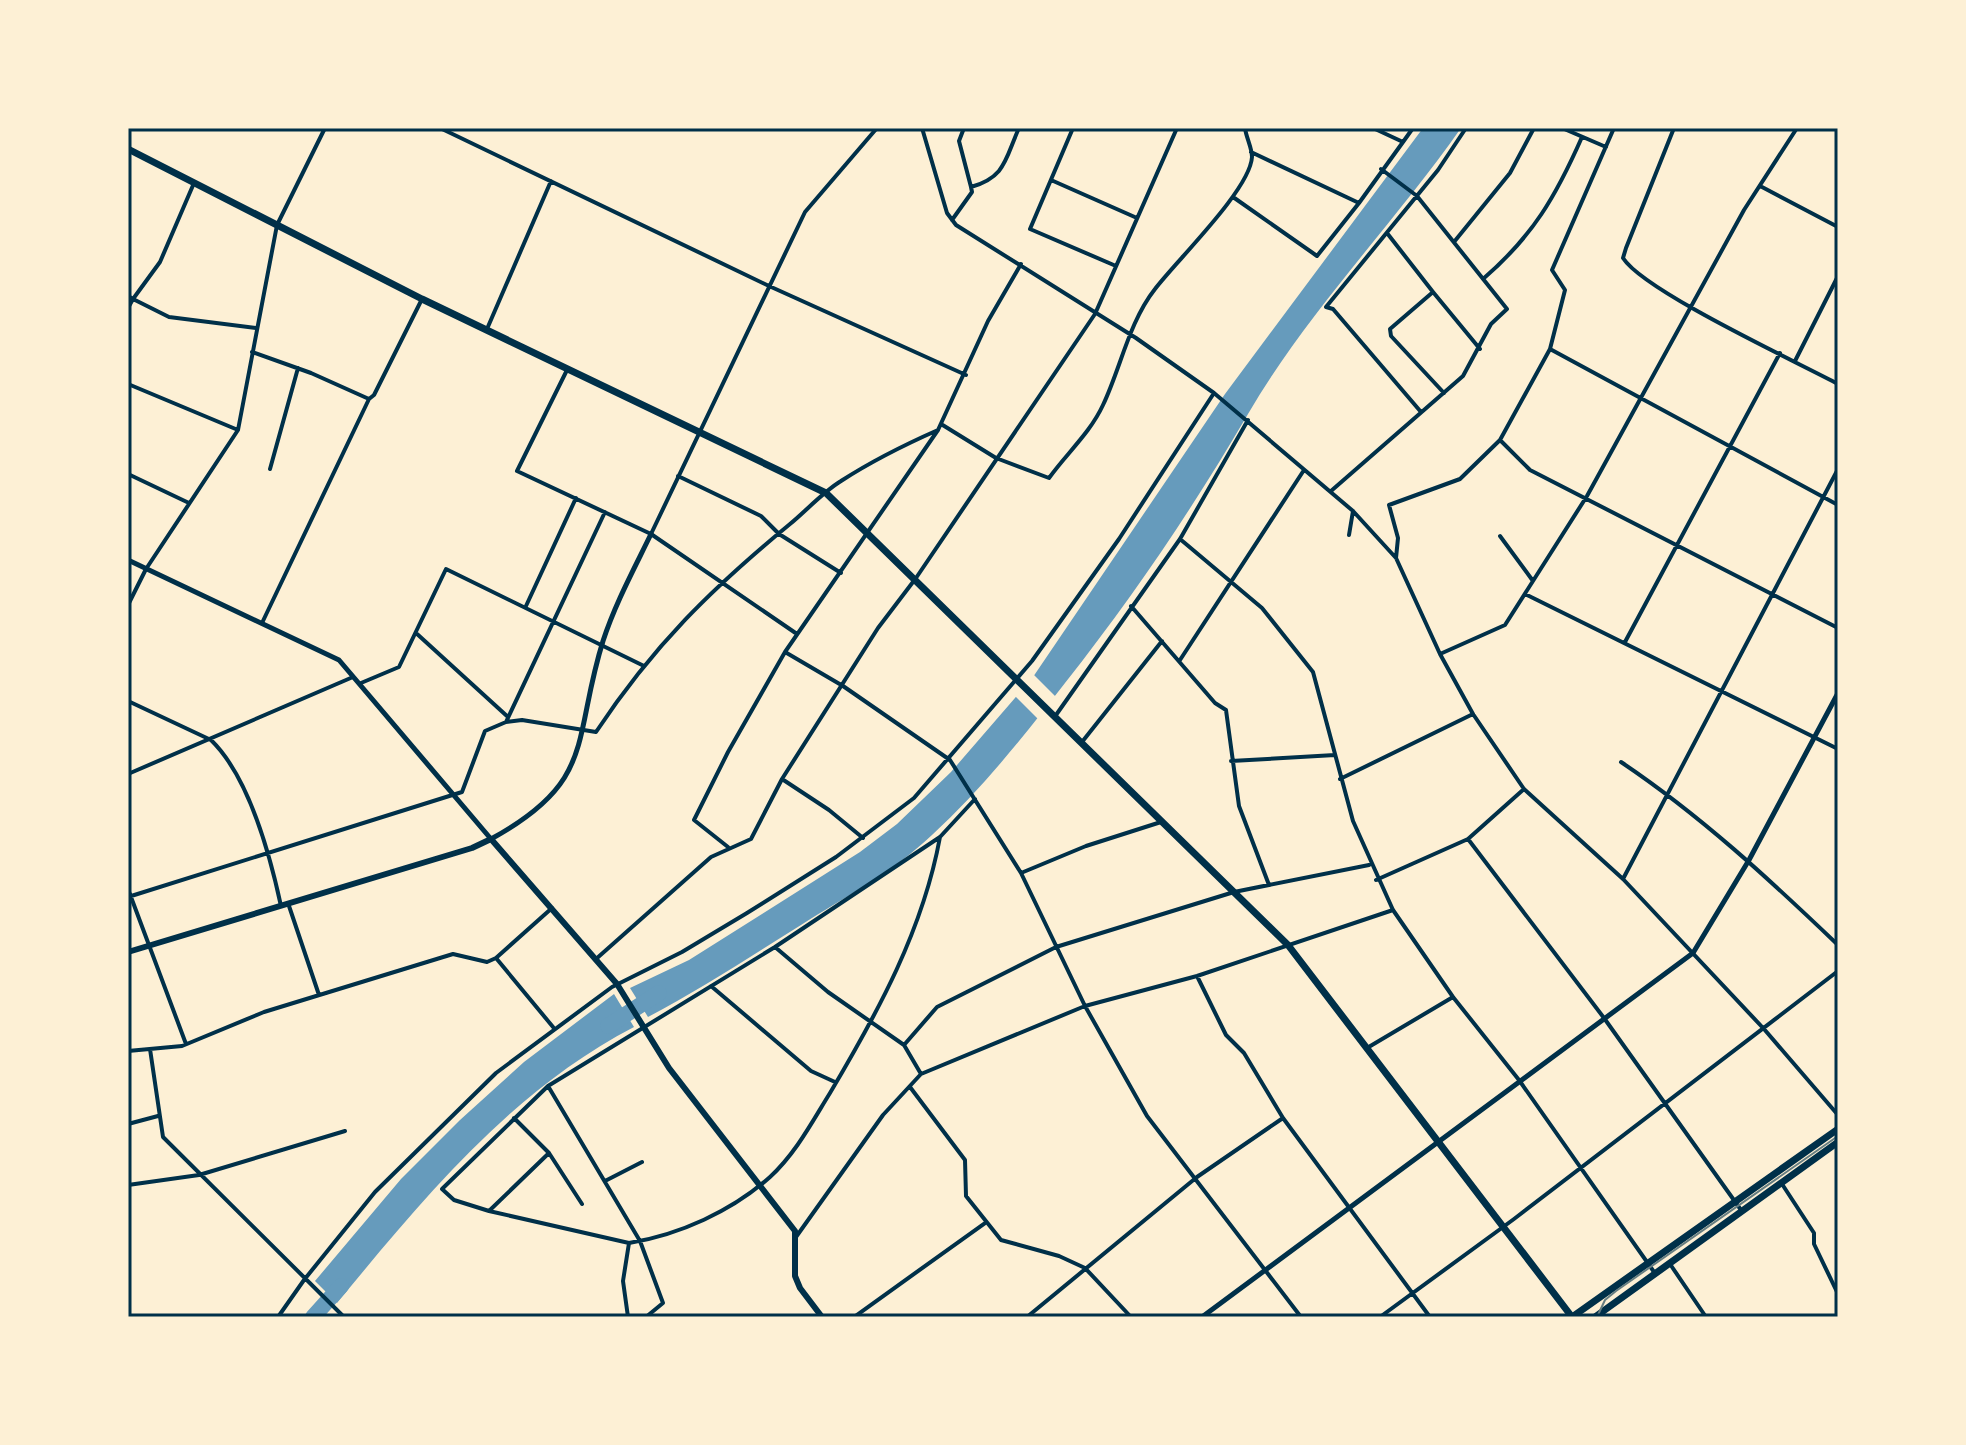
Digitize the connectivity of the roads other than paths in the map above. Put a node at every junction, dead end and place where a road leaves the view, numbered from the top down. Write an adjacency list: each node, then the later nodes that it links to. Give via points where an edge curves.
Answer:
1 (325, 128): 34 (street)
2 (440, 128): 25 (street)
3 (877, 128): 42 (street, via 805,212)
4 (922, 128): 33 (street)
5 (964, 128): 28 (street, via 959,141)
6 (1019, 128): 28 (street, via 998,175)
7 (1073, 128): 24 (street)
8 (1177, 128): 32 (street)
9 (1245, 128): 22 (street)
10 (1373, 128): 19 (street)
11 (1413, 128): 19 (street)
12 (1466, 128): 29 (street)
13 (1534, 128): 37 (street, via 1510,173)
14 (1562, 128): 18 (street)
15 (1614, 128): 20 (street)
16 (1674, 128): 46 (street, via 1623,258 1630,268)
17 (1797, 128): 27 (street)
18 (1582, 137): 20 (street); 41 (street, via 1554,198 1505,261)
19 (1403, 142): 23 (street)
20 (1606, 147): 53 (street, via 1552,270 1565,290)
21 (128, 149): 26 (main road)
22 (1250, 152): 30 (street); 31 (street)
23 (1384, 171): 29 (street); 31 (street)
24 (1051, 180): 32 (street); 39 (street, via 1030,229)
25 (551, 181): 42 (street); 50 (street)
26 (194, 183): 34 (main road); 44 (street, via 160,262)
27 (1762, 186): 35 (street); 46 (street)
28 (971, 187): 33 (street)
29 (1416, 195): 36 (street); 37 (street)
30 (1233, 197): 31 (street, via 1317,256); 51 (street, via 1154,290)
31 (1359, 203)
32 (1138, 218): 39 (street)
33 (952, 220): 38 (street)
34 (277, 225): 45 (main road); 49 (street)
35 (1838, 227)
36 (1387, 233): 43 (street); 66 (street, via 1326,307)
37 (1454, 242): 41 (street)
38 (1021, 264): 48 (street); 59 (street, via 988,321)
39 (1116, 266): 48 (street)
40 (1838, 276): 56 (street)
41 (1483, 279): 52 (street, via 1507,309 1491,324)
42 (769, 286): 59 (street); 71 (street)
43 (1433, 292): 52 (street); 62 (street, via 1390,329)
44 (131, 298): 47 (street); 49 (street, via 169,317)
45 (422, 299): 50 (main road); 64 (street)
46 (1690, 305): 55 (street); 65 (street)
47 (128, 308)
48 (1095, 314): 51 (street); 74 (street)
49 (256, 328): 54 (street)
50 (487, 329): 58 (main road)
51 (1129, 335): 63 (street); 74 (street, via 1104,405 1049,478)
52 (1480, 349): 62 (street)
53 (1550, 349): 65 (street); 72 (street)
54 (252, 352): 57 (street); 69 (street)
55 (1780, 353): 56 (street); 73 (street)
56 (1795, 361): 61 (street)
57 (298, 368): 64 (street); 75 (street)
58 (567, 369): 71 (main road); 84 (street, via 517,471)
59 (966, 375): 68 (street)
60 (128, 384): 69 (street)
61 (1838, 384)
62 (1444, 393): 66 (street)
63 (1215, 394): 67 (street); 122 (street)
64 (369, 399): 110 (street)
65 (1639, 399): 73 (street); 82 (street)
66 (1421, 412): 80 (street)
67 (1248, 420): 77 (street); 94 (street)
68 (941, 424): 70 (street); 74 (street)
69 (238, 430): 85 (street)
70 (938, 430): 81 (street, via 881,456); 89 (street)
71 (699, 432): 79 (street); 81 (main road)
72 (1500, 440): 82 (street, via 1530,470); 96 (street, via 1460,479 1389,505 1398,538)
73 (1730, 447): 83 (street); 95 (street)
74 (996, 458): 100 (street)
75 (270, 469)
76 (1838, 469): 83 (street)
77 (1304, 470): 80 (street); 103 (street)
78 (128, 474): 85 (street)
79 (678, 476): 90 (street); 91 (street, via 761,516)
80 (1331, 491): 87 (street)
81 (826, 493): 89 (main road); 91 (street)
82 (1587, 496): 95 (street); 102 (street)
83 (1823, 497): 86 (street); 104 (street)
84 (576, 498): 88 (street); 107 (street)
85 (189, 503): 98 (street)
86 (1838, 505)
87 (1353, 511): 92 (street); 96 (street)
88 (605, 512): 90 (street); 109 (street)
89 (869, 533): 99 (street); 100 (main road)
90 (651, 534): 101 (street); 116 (street)
91 (779, 534): 99 (street); 101 (street)
92 (1349, 535)
93 (1500, 536): 102 (street)
94 (1180, 539): 103 (street); 108 (street)
95 (1680, 544): 104 (street); 115 (street)
96 (1396, 558): 118 (street)
97 (128, 560): 98 (street)
98 (146, 569): 106 (street); 110 (street)
99 (841, 573): 113 (street)
100 (916, 578): 122 (main road); 124 (street)
101 (721, 581): 113 (street); 120 (street)
102 (1533, 581): 105 (street)
103 (1232, 585): 119 (street); 136 (street, via 1262,608 1313,672)
104 (1772, 592): 111 (street); 125 (street)
105 (1525, 594): 115 (street); 118 (street, via 1505,625)
106 (128, 605)
107 (526, 606): 109 (street); 112 (street, via 446,569)
108 (1131, 606): 114 (street); 128 (street)
109 (554, 620): 116 (street); 130 (street)
110 (262, 623): 121 (street, via 339,660)
111 (1838, 628)
112 (416, 633): 123 (street, via 399,667); 130 (street)
113 (797, 634): 117 (street)
114 (1162, 641): 119 (street); 134 (street)
115 (1625, 642): 125 (street)
116 (602, 644): 120 (street); 131 (street)
117 (785, 652): 124 (street); 152 (street, via 694,820)
118 (1440, 654): 129 (street)
119 (1180, 660): 137 (street, via 1226,710)
120 (644, 666): 131 (street, via 596,732)
121 (355, 676): 123 (street); 133 (street)
122 (1020, 682): 128 (main road); 138 (street)
123 (361, 683): 145 (street)
124 (843, 686): 138 (street); 141 (street)
125 (1722, 689): 132 (street); 144 (street)
126 (1838, 693): 132 (street)
127 (128, 701): 133 (street)
128 (1054, 713): 134 (main road)
129 (1473, 714): 142 (street); 143 (street)
130 (507, 719): 131 (street); 145 (street, via 485,731 462,792)
131 (585, 729): 150 (street, via 578,756 553,796)
132 (1815, 737): 135 (street); 154 (street)
133 (211, 740): 140 (street); 153 (street, via 238,777)
134 (1082, 742): 147 (main road)
135 (1838, 749)
136 (1335, 755): 137 (street); 142 (street)
137 (1231, 761): 159 (street, via 1239,806)
138 (951, 762): 146 (street); 149 (street)
139 (1621, 762): 144 (street)
140 (128, 774)
141 (782, 779): 149 (street); 152 (street, via 751,839)
142 (1340, 779): 155 (street)
143 (1524, 789): 151 (street); 157 (street)
144 (1668, 793): 154 (street); 157 (street)
145 (456, 795): 150 (street); 153 (street)
146 (974, 798): 148 (street); 156 (street)
147 (1161, 822): 156 (street); 161 (main road)
148 (940, 837): 169 (street); 183 (street, via 917,925)
149 (863, 838): 177 (street)
150 (491, 839): 163 (main road); 164 (main road)
151 (1468, 839): 158 (street); 182 (street)
152 (728, 847): 174 (street)
153 (266, 854): 162 (street); 163 (street)
154 (1749, 860): 168 (street); 172 (street)
155 (1369, 865): 158 (street); 159 (street)
156 (1021, 873): 170 (street)
157 (1623, 879): 172 (street)
158 (1376, 880): 165 (street)
159 (1269, 885): 161 (street)
160 (128, 889): 162 (street)
161 (1234, 892): 167 (main road); 170 (street)
162 (130, 896): 166 (street)
163 (285, 904): 166 (main road); 179 (street)
164 (552, 908): 173 (street); 174 (main road)
165 (1393, 910): 167 (street); 180 (street)
166 (148, 945): 171 (main road); 187 (street)
167 (1288, 945): 176 (street); 189 (main road)
168 (1838, 945)
169 (775, 947): 178 (street); 183 (street)
170 (1056, 947): 181 (street); 188 (street, via 937,1007)
171 (128, 952)
172 (1693, 953): 182 (street); 186 (street)
173 (496, 958): 179 (street, via 487,962 453,954); 185 (street)
174 (596, 959): 177 (main road)
175 (1838, 971): 186 (street)
176 (1197, 976): 181 (street); 201 (street, via 1226,1035 1244,1053)
177 (618, 986): 184 (main road); 185 (street)
178 (711, 986): 184 (street); 194 (street, via 811,1071)
179 (319, 995): 187 (street)
180 (1453, 997): 189 (street); 193 (street)
181 (1085, 1006): 192 (street); 211 (street, via 1147,1116)
182 (1604, 1018): 193 (street); 197 (street)
183 (870, 1021): 188 (street); 194 (street)
184 (642, 1024): 195 (street); 215 (main road)
185 (553, 1028): 231 (street, via 496,1073 375,1192)
186 (1764, 1029): 197 (street); 198 (street)
187 (186, 1044): 190 (street)
188 (904, 1045): 192 (street)
189 (1367, 1048): 205 (main road)
190 (150, 1049): 191 (street); 199 (street)
191 (128, 1051)
192 (921, 1074): 196 (street)
193 (1519, 1080): 205 (street); 209 (street)
194 (836, 1082): 215 (street, via 797,1148)
195 (548, 1086): 200 (street); 212 (street)
196 (910, 1087): 221 (street, via 965,1160 966,1196); 223 (street, via 883,1115)
197 (1665, 1104): 209 (street); 216 (street)
198 (1838, 1115)
199 (158, 1116): 202 (street); 210 (street, via 163,1137)
200 (514, 1118): 207 (street); 219 (street, via 442,1189 454,1200)
201 (1283, 1118): 211 (street); 218 (street)
202 (128, 1124)
203 (1838, 1129): 216 (main road)
204 (345, 1131): 210 (street)
205 (1437, 1141): 218 (street); 222 (main road)
206 (1838, 1142): 213 (main road)
207 (549, 1153): 217 (street); 219 (street)
208 (642, 1162): 212 (street)
209 (1581, 1168): 222 (street); 227 (street)
210 (199, 1175): 214 (street); 231 (street)
211 (1197, 1177): 228 (street); 229 (street)
212 (605, 1181): 224 (street)
213 (1781, 1183): 220 (main road); 233 (street, via 1814,1233 1814,1244)
214 (128, 1185)
215 (759, 1186): 223 (main road); 224 (street, via 723,1210)
216 (1734, 1200): 220 (street); 227 (main road)
217 (582, 1204)
218 (1349, 1206): 229 (street); 232 (street)
219 (489, 1211): 225 (street)
220 (1743, 1212): 226 (main road)
221 (985, 1223): 228 (street, via 1001,1240); 241 (street)
222 (1504, 1226): 232 (street); 248 (main road)
223 (796, 1237): 240 (main road, via 795,1276)
224 (640, 1241): 225 (street); 239 (street, via 663,1303)
225 (629, 1243): 238 (street, via 623,1281)
226 (1669, 1262): 230 (main road); 250 (street)
227 (1648, 1263): 230 (street); 248 (main road)
228 (1085, 1268): 242 (street); 243 (street)
229 (1265, 1268): 244 (street); 245 (street)
230 (1654, 1272): 249 (main road)
231 (306, 1282): 234 (street); 235 (street)
232 (1412, 1293): 246 (street); 247 (street)
233 (1838, 1294)
234 (337, 1310): 236 (street); 237 (street)
235 (278, 1317)
236 (334, 1317)
237 (344, 1317)
238 (628, 1317)
239 (646, 1317)
240 (822, 1317)
241 (854, 1317)
242 (1027, 1317)
243 (1131, 1317)
244 (1202, 1317)
245 (1301, 1317)
246 (1380, 1317)
247 (1430, 1317)
248 (1572, 1317)
249 (1595, 1317)
250 (1706, 1317)

